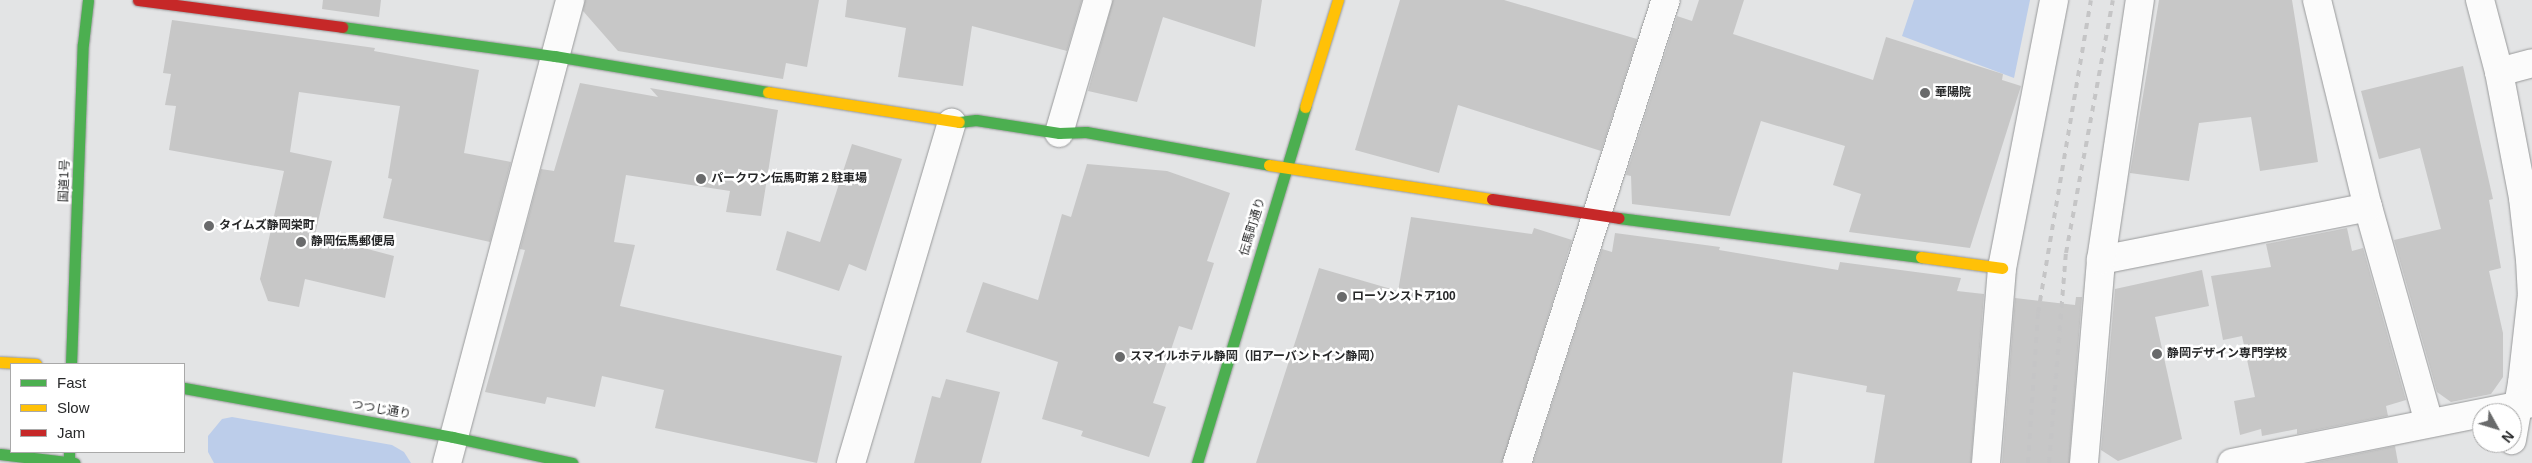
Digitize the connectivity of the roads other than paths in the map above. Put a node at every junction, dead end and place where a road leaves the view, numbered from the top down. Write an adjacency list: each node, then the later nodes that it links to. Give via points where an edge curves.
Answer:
1 (88, 0): 24 (main road, 国道1号, via 83,44)
2 (138, 0): 11 (main road)
3 (570, 0): 11 (street)
4 (1098, 0): 15 (street)
5 (1338, 0): 16 (main road, 伝馬町通り)
6 (1666, 0): 18 (street)
7 (2054, 0): 21 (street)
8 (2140, 0): 20 (street)
9 (2317, 0): 17 (street)
10 (2480, 0): 13 (street)
11 (555, 56): 14 (main road); 28 (street)
12 (2532, 63): 13 (street)
13 (2499, 72): 19 (street)
14 (952, 123): 15 (main road, via 976,120); 32 (street)
15 (1059, 132): 16 (main road, via 1086,132)
16 (1286, 168): 18 (main road); 33 (main road, 伝馬町通り)
17 (2368, 207): 20 (street); 27 (street)
18 (1598, 215): 21 (main road); 34 (street)
19 (2531, 258): 26 (street, via 2532,294 2522,383)
20 (2101, 260): 36 (street)
21 (2002, 268): 35 (street)
22 (0, 362): 23 (main road)
23 (18, 363)
24 (71, 363)
25 (185, 388): 28 (main road, つつじ通り)
26 (2524, 404): 27 (street)
27 (2429, 422): 37 (street)
28 (450, 450): 31 (main road, つつじ通り)
29 (0, 454): 30 (main road)
30 (71, 460)
31 (572, 463)
32 (851, 463)
33 (1197, 463)
34 (1517, 463)
35 (1986, 463)
36 (2084, 463)
37 (2232, 463)

